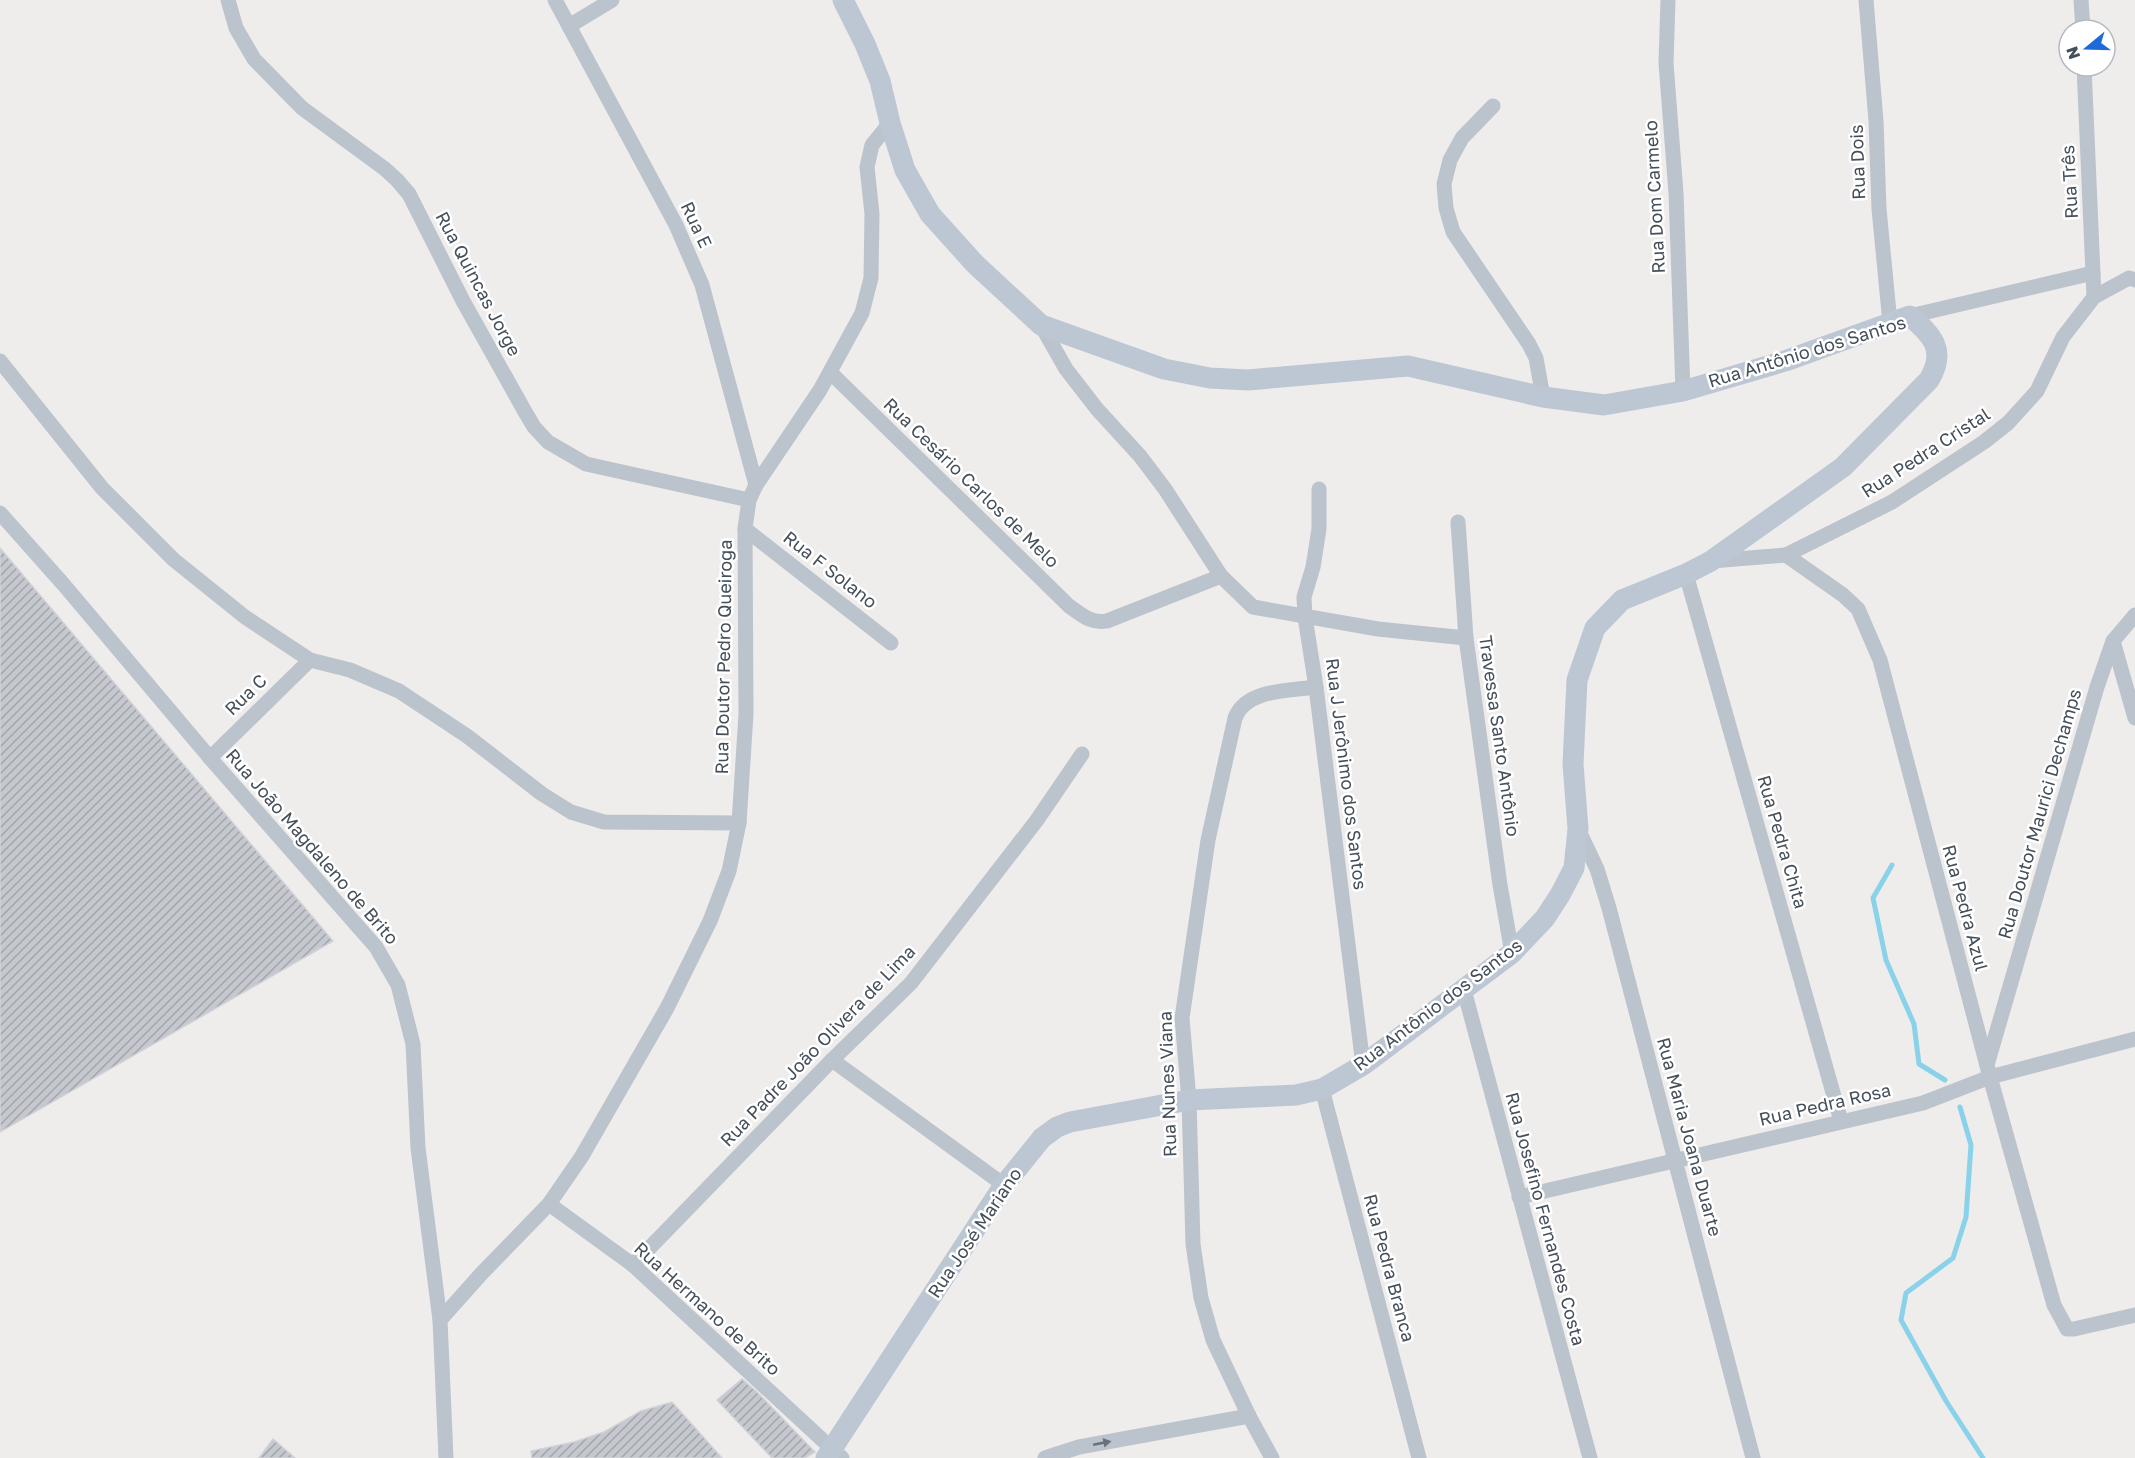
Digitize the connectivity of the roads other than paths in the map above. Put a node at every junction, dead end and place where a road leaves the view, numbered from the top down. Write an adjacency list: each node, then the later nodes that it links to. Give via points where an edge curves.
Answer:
1 (228, 0): 24 (street, Rua Quincas Jorge, via 236,28 254,59 302,108 385,169 409,194 524,410 548,442 586,464)
2 (555, 0): 9 (street, Rua E)
3 (612, 0): 9 (street)
4 (843, 0): 12 (street, Rua Antônio dos Santos, via 866,44)
5 (1668, 0): 20 (street, Rua Dom Carmelo, via 1666,63 1676,193)
6 (1866, 0): 16 (street, Rua Dois, via 1879,209)
7 (2081, 0): 8 (street)
8 (2082, 18)
9 (569, 26): 22 (street, Rua E, via 676,225 702,285)
10 (2085, 78): 13 (street, Rua Três)
11 (1493, 106): 21 (street, via 1462,138 1450,160 1444,184 1446,208 1453,232 1532,351)
12 (890, 123): 17 (street, Rua Antônio dos Santos, via 905,170 930,214 975,264); 19 (street, Rua Doutor Pedro Queiroga, via 872,145 867,167 872,214 867,299)
13 (2093, 273): 15 (street, Rua Três); 16 (street)
14 (2133, 277): 15 (street, Rua Pedra Cristal)
15 (2094, 297): 28 (street, Rua Pedra Cristal, via 2063,337 2037,391 2008,423 1892,502)
16 (1900, 320): 20 (street, Rua Antônio dos Santos, via 1785,361); 29 (street, Rua Antônio dos Santos, via 1929,332 1934,342 1935,371 1929,380 1843,468)
17 (1041, 325): 21 (street, Rua Antônio dos Santos, via 1164,369 1210,378 1248,380 1408,366); 31 (street, via 1066,369 1165,489)
18 (0, 361): 37 (street, via 102,488 174,560 245,617)
19 (831, 373): 22 (street, Rua Doutor Pedro Queiroga); 31 (street, Rua Cesário Carlos de Melo, via 1069,606 1097,623)
20 (1683, 391): 21 (street, Rua Antônio dos Santos, via 1604,405)
21 (1543, 398)
22 (756, 485): 24 (street, Rua Doutor Pedro Queiroga)
23 (1319, 489): 33 (street, Rua J Jerônimo dos Santos, via 1319,529 1304,597)
24 (749, 500): 27 (street, Rua Doutor Pedro Queiroga)
25 (0, 513): 41 (street, Rua João Magdaleno de Brito)
26 (1458, 522): 34 (street, Travessa Santo Antônio)
27 (745, 529): 36 (street, Rua F Solano); 42 (street, Rua Doutor Pedro Queiroga, via 746,714)
28 (1786, 555): 29 (street, Rua Pedra Cristal); 49 (street, Rua Pedra Azul, via 1858,609 1880,660)
29 (1711, 561): 30 (street, Rua Antônio dos Santos)
30 (1686, 574): 43 (street, Rua Antônio dos Santos, via 1622,600 1595,628 1577,680 1573,764); 52 (street, Rua Pedra Chita)
31 (1221, 576): 33 (street, via 1253,607)
32 (2135, 615): 35 (street, Rua Doutor Maurici Dechamps)
33 (1305, 617): 34 (street); 38 (street, Rua J Jerônimo dos Santos)
34 (1466, 638): 44 (street, Travessa Santo Antônio)
35 (2113, 641): 39 (street); 49 (street, Rua Doutor Maurici Dechamps, via 2093,698)
36 (891, 643)
37 (310, 660): 41 (street, Rua C); 42 (street, via 350,670 399,691 571,812 604,822)
38 (1316, 687): 48 (street, Rua J Jerônimo dos Santos); 51 (street, Rua Nunes Viana, via 1262,695 1238,708 1234,718 1208,840 1182,1018)
39 (2135, 718)
40 (1082, 754): 47 (street, Rua Padre João Olivera de Lima, via 1037,820 911,983)
41 (210, 758): 59 (street, Rua João Magdaleno de Brito, via 376,947 398,986 412,1044 418,1148)
42 (739, 823): 56 (street, Rua Doutor Pedro Queiroga, via 729,872 710,921 667,1008 582,1156)
43 (1578, 829): 44 (street, Rua Antônio dos Santos, via 1574,868 1560,896); 53 (street, Rua Maria Joana Duarte, via 1597,869 1609,908)
44 (1512, 953): 45 (street, Rua Antônio dos Santos)
45 (1464, 990): 48 (street, Rua Antônio dos Santos); 55 (street, Rua Josefino Fernandes Costa)
46 (2135, 1039): 49 (street, Rua Pedra Rosa)
47 (832, 1060): 54 (street); 57 (street, Rua Padre João Olivera de Lima)
48 (1362, 1065): 50 (street, Rua Antônio dos Santos)
49 (1988, 1072): 52 (street, Rua Pedra Rosa, via 1923,1103); 58 (street, Rua Pedra Azul, via 2054,1305 2067,1329)
50 (1322, 1089): 51 (street, Rua Antônio dos Santos, via 1296,1095); 65 (street, Rua Pedra Branca)
51 (1189, 1100): 54 (street, Rua José Mariano, via 1057,1127 1042,1138); 60 (street, Rua Nunes Viana, via 1193,1244 1201,1298 1213,1340)
52 (1841, 1121): 53 (street, Rua Pedra Rosa)
53 (1674, 1160): 55 (street, Rua Pedra Rosa); 67 (street, Rua Maria Joana Duarte)
54 (1004, 1185): 61 (street, Rua José Mariano)
55 (1519, 1197): 66 (street, Rua Josefino Fernandes Costa)
56 (549, 1204): 57 (street, Rua Hermano de Brito); 59 (street, Rua Doutor Pedro Queiroga)
57 (633, 1265): 61 (street, Rua Hermano de Brito)
58 (2135, 1315)
59 (440, 1320): 62 (street, Rua João Magdaleno de Brito)
60 (1249, 1416): 63 (street, one-way to 60, via 1079,1447); 64 (street, Rua Nunes Viana)
61 (834, 1455)
62 (446, 1458)
63 (1045, 1458)
64 (1272, 1458)
65 (1419, 1458)
66 (1590, 1458)
67 (1754, 1458)

